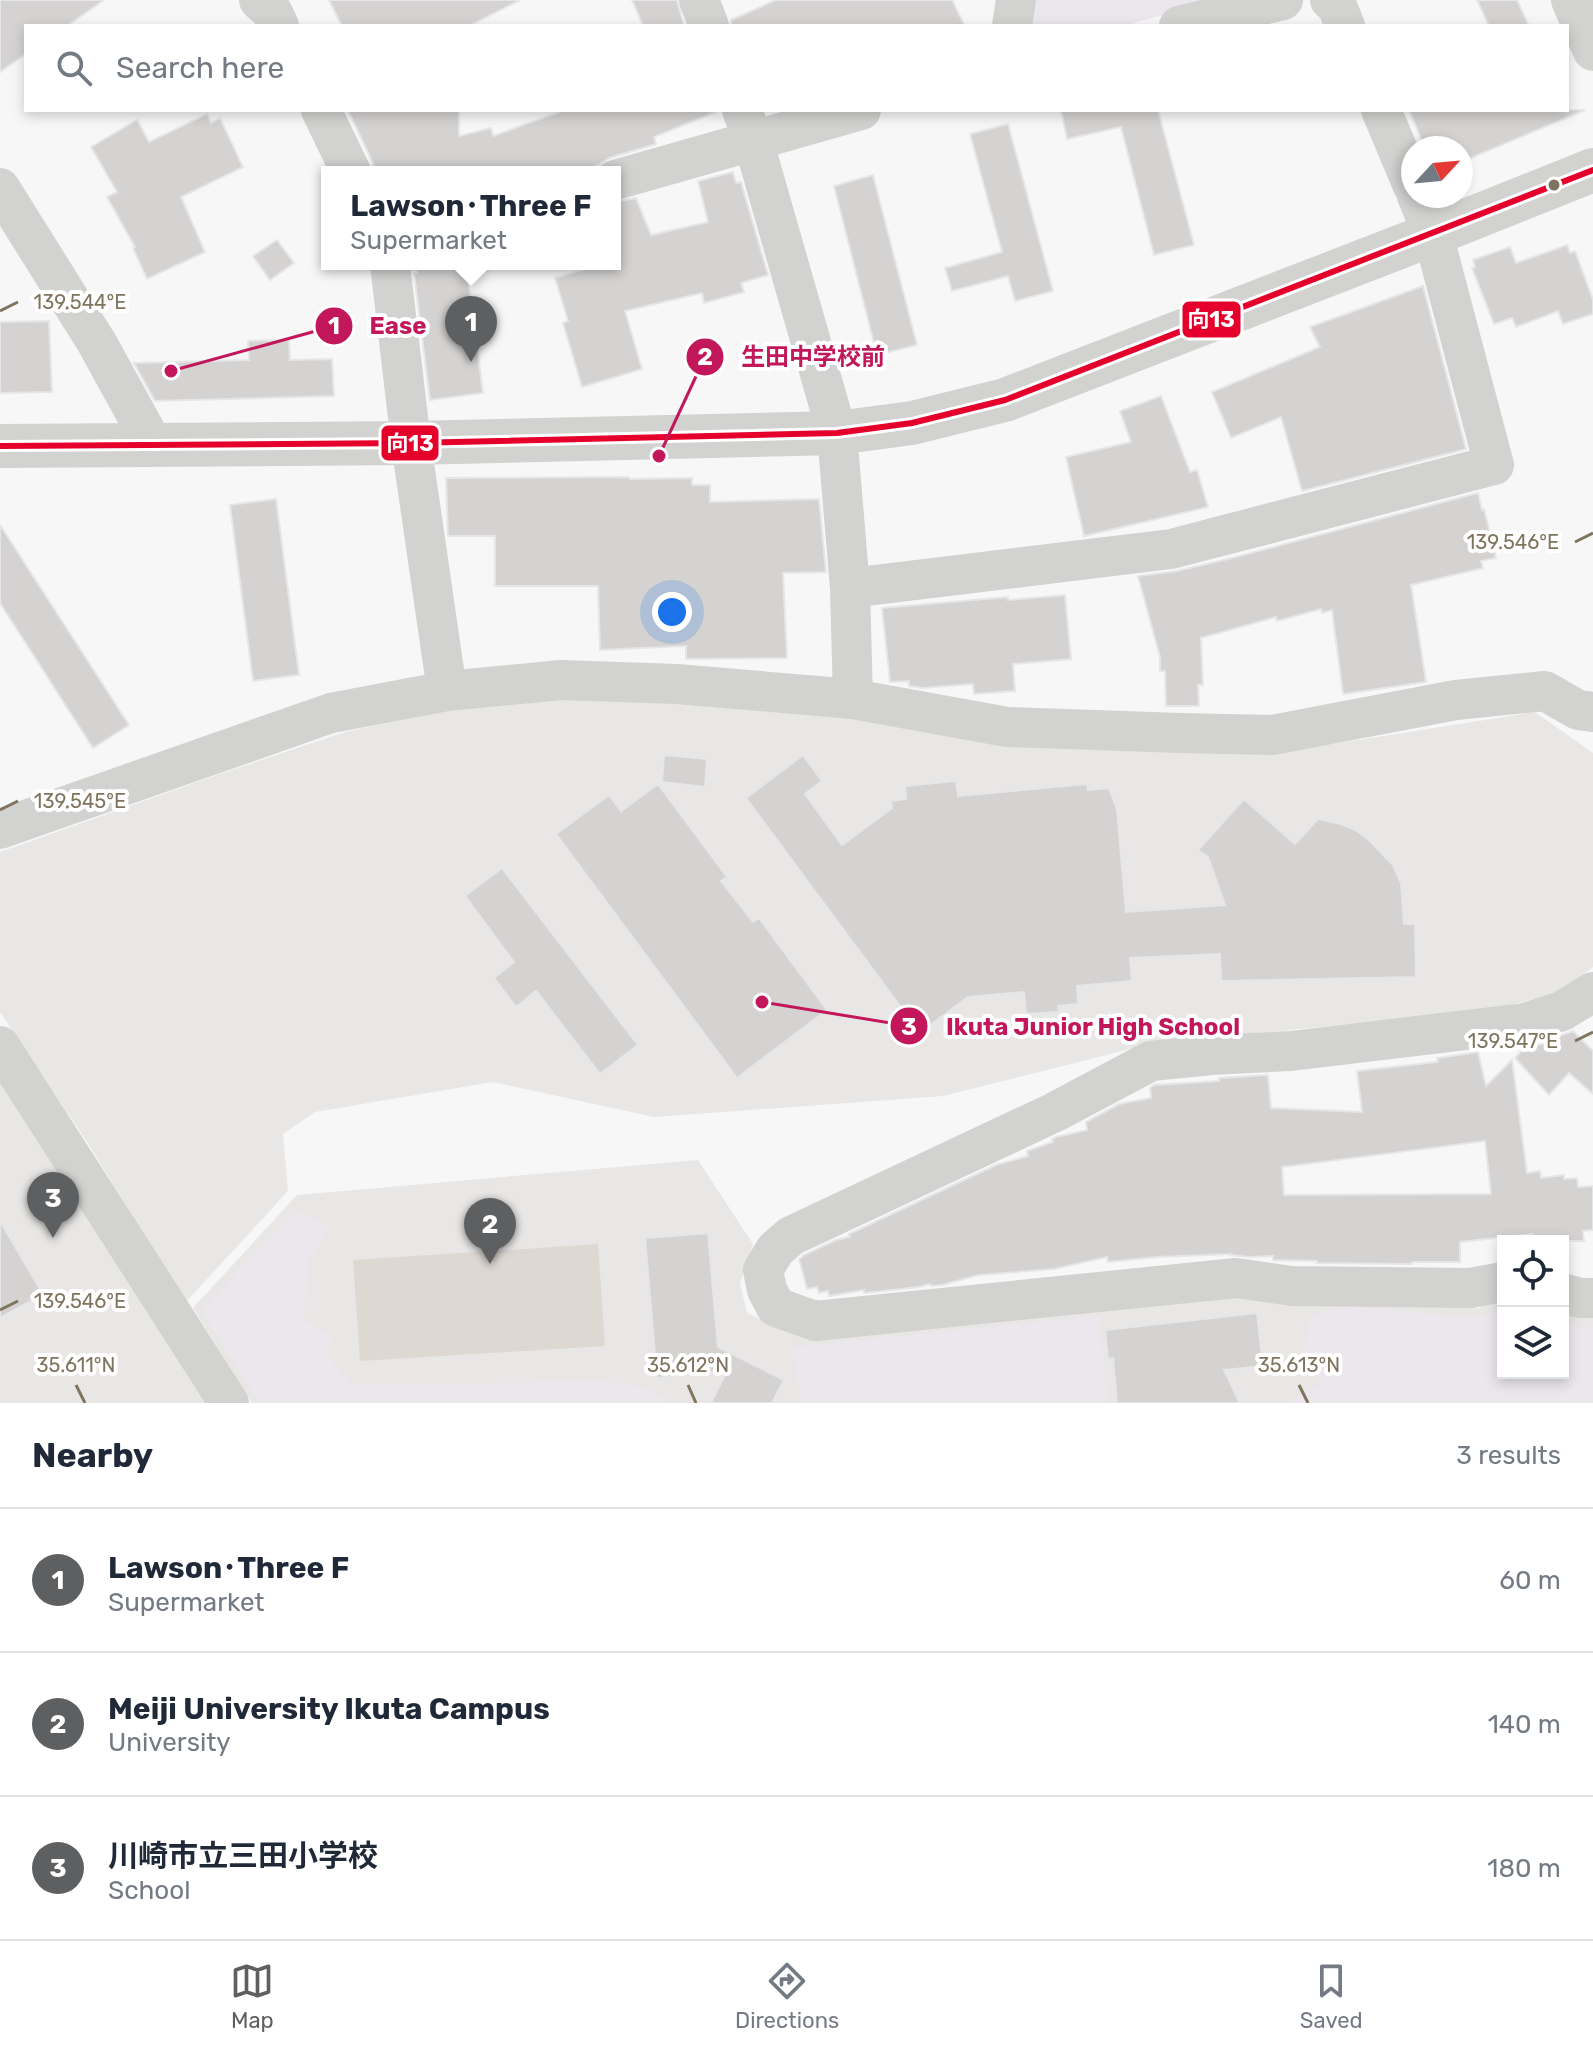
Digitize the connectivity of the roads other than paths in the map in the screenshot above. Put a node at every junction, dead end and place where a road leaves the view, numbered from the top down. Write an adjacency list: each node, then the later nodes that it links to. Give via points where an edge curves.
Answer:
1 (259, 0): 6 (street)
2 (699, 0): 7 (street)
3 (1016, 0): 8 (street)
4 (1283, 0): 9 (street)
5 (1330, 0): 10 (street)
6 (278, 24)
7 (708, 24)
8 (1012, 24)
9 (1187, 24)
10 (1344, 24)
11 (322, 112): 16 (street)
12 (846, 112): 14 (street)
13 (1382, 112): 15 (street)
14 (748, 125): 18 (street); 22 (street)
15 (1401, 157)
16 (348, 166)
17 (1593, 170): 20 (street)
18 (621, 178)
19 (0, 188): 23 (street)
20 (1425, 215): 22 (street, via 1005,400 912,423); 26 (street, via 1494,465 1171,549)
21 (391, 270): 24 (street)
22 (837, 433): 24 (street); 26 (street)
23 (152, 443): 24 (street); 25 (street)
24 (411, 443): 27 (street)
25 (0, 446)
26 (850, 588): 28 (street)
27 (447, 691): 28 (street, via 561,680); 30 (street, via 331,713)
28 (853, 699): 29 (street, via 1007,727 1272,735 1456,700 1545,691)
29 (1588, 717)
30 (0, 829)
31 (1593, 992): 33 (street, via 1562,1011 1525,1023 1291,1051 1151,1061 791,1236 763,1270 776,1307 815,1321 1236,1278 1292,1286 1470,1288)
32 (0, 1046): 36 (street)
33 (1497, 1283)
34 (1569, 1295): 35 (street)
35 (1593, 1298)
36 (229, 1403)

